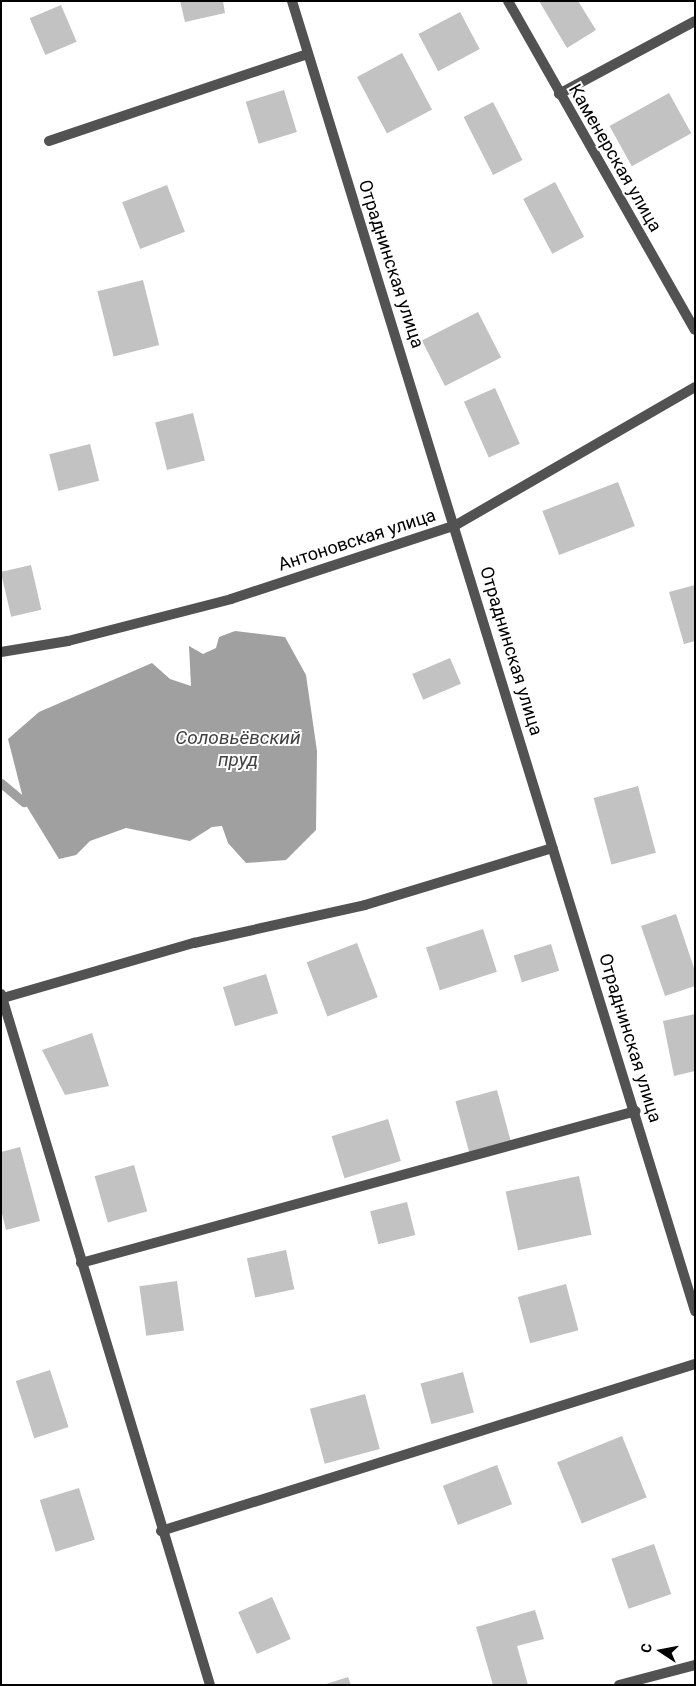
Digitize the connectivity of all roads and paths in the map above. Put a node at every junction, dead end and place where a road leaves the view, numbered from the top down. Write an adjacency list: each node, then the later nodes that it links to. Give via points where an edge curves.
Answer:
1 (292, 1): 4 (street, Отраднинская улица)
2 (508, 1): 5 (street, Каменерская улица)
3 (695, 21): 5 (street)
4 (307, 54): 6 (street); 9 (street, Отраднинская улица)
5 (559, 94): 7 (street, Каменерская улица)
6 (49, 142)
7 (695, 330)
8 (695, 387): 9 (street, Антоновская улица)
9 (456, 525): 10 (street, Антоновская улица, via 230,599 68,641); 11 (street, Отраднинская улица)
10 (1, 652)
11 (553, 848): 12 (street, via 365,905 194,943); 13 (street, Отраднинская улица)
12 (2, 996): 14 (street)
13 (636, 1111): 14 (street); 15 (street, Отраднинская улица)
14 (81, 1263): 17 (street)
15 (695, 1311)
16 (695, 1364): 17 (street)
17 (162, 1531): 19 (street)
18 (695, 1665): 20 (street)
19 (210, 1685)
20 (619, 1685)

